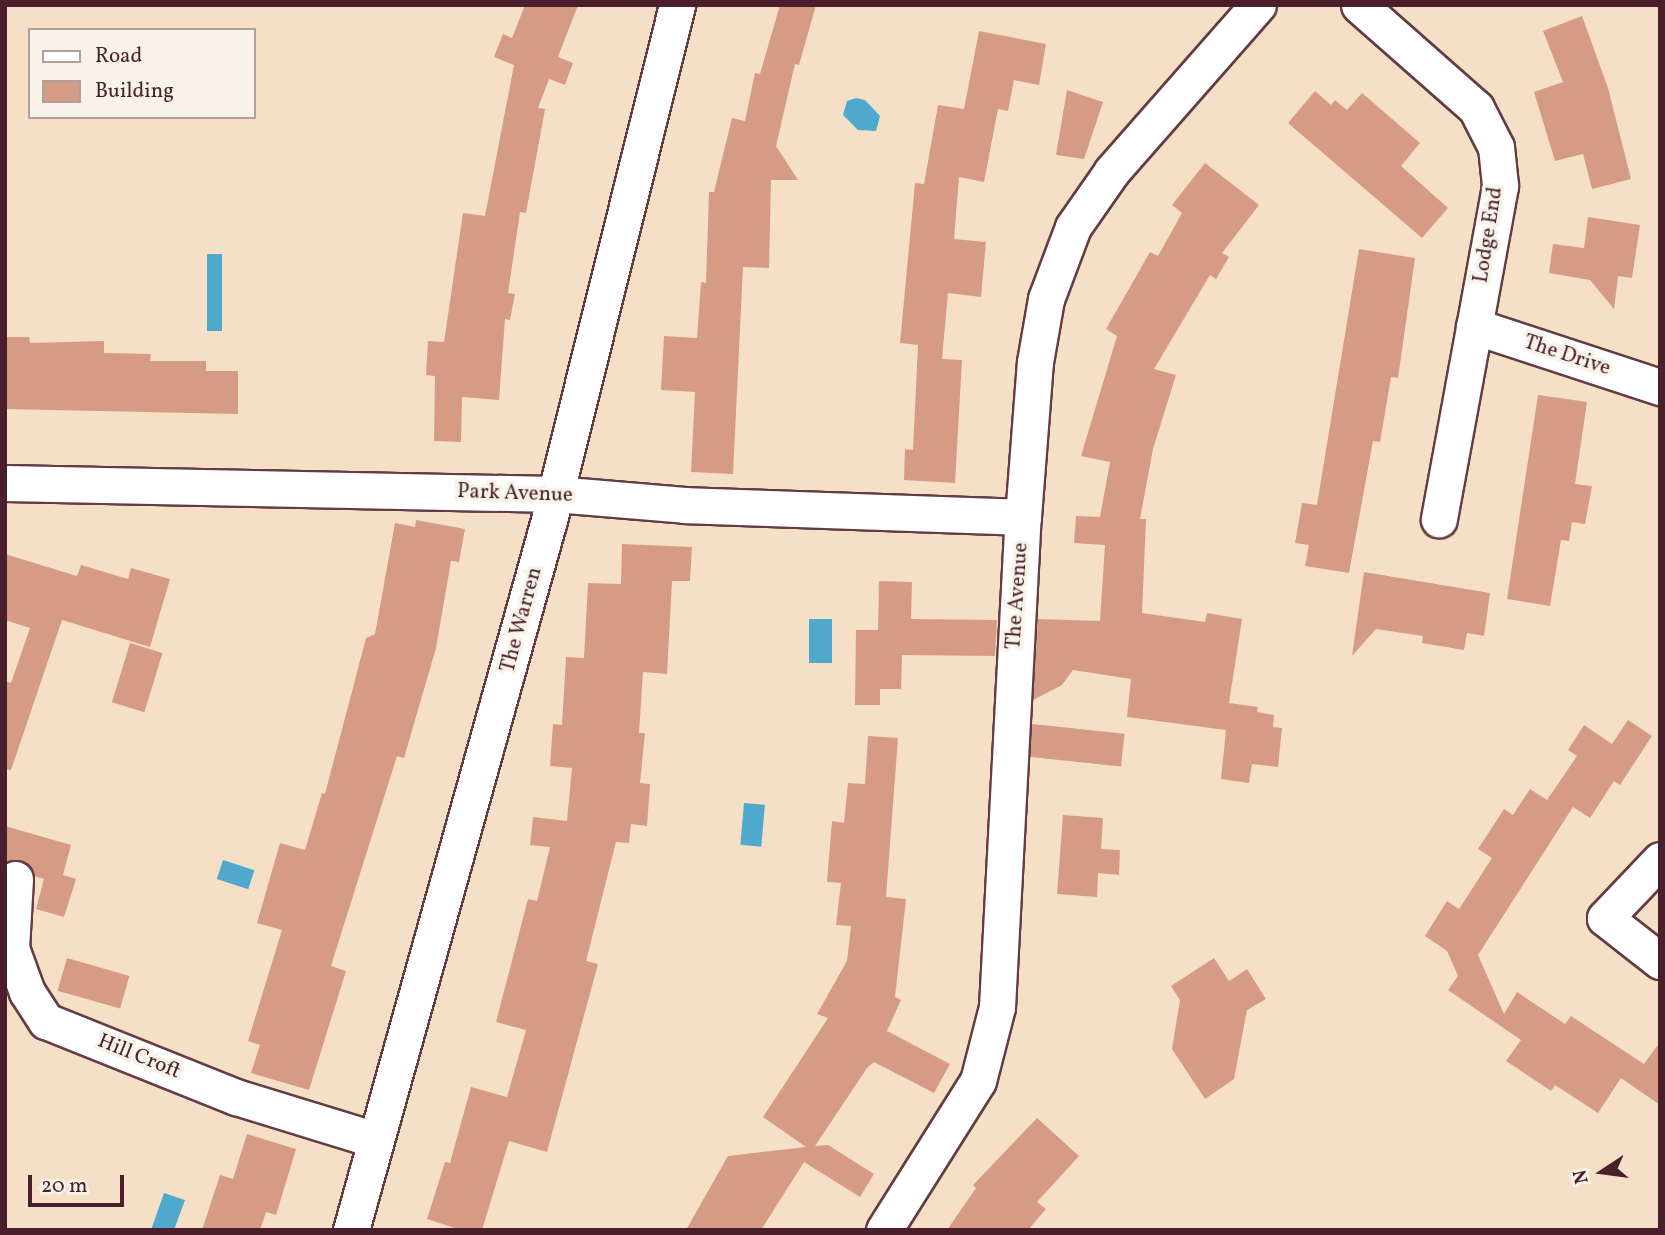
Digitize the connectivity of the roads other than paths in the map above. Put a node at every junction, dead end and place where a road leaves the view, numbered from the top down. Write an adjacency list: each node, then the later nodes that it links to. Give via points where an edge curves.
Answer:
1 (677, 5): 7 (street, The Warren)
2 (1258, 5): 8 (street, The Avenue, via 1112,171 1073,227 1046,299 1035,362)
3 (1359, 5): 4 (street, Lodge End, via 1476,108 1496,147 1500,186)
4 (1474, 326): 5 (street, The Drive); 9 (street, Lodge End)
5 (1660, 387)
6 (5, 483): 7 (street, Park Avenue)
7 (555, 494): 8 (street, Park Avenue, via 685,505); 13 (street, The Warren)
8 (1023, 517): 15 (street, The Avenue, via 998,1007 978,1081)
9 (1439, 519)
10 (1660, 860): 12 (street, via 1605,918)
11 (15, 879): 13 (street, Hill Croft, via 12,948 27,992 47,1021 236,1097)
12 (1660, 961)
13 (376, 1140): 14 (street, The Warren)
14 (351, 1230)
15 (884, 1230)

